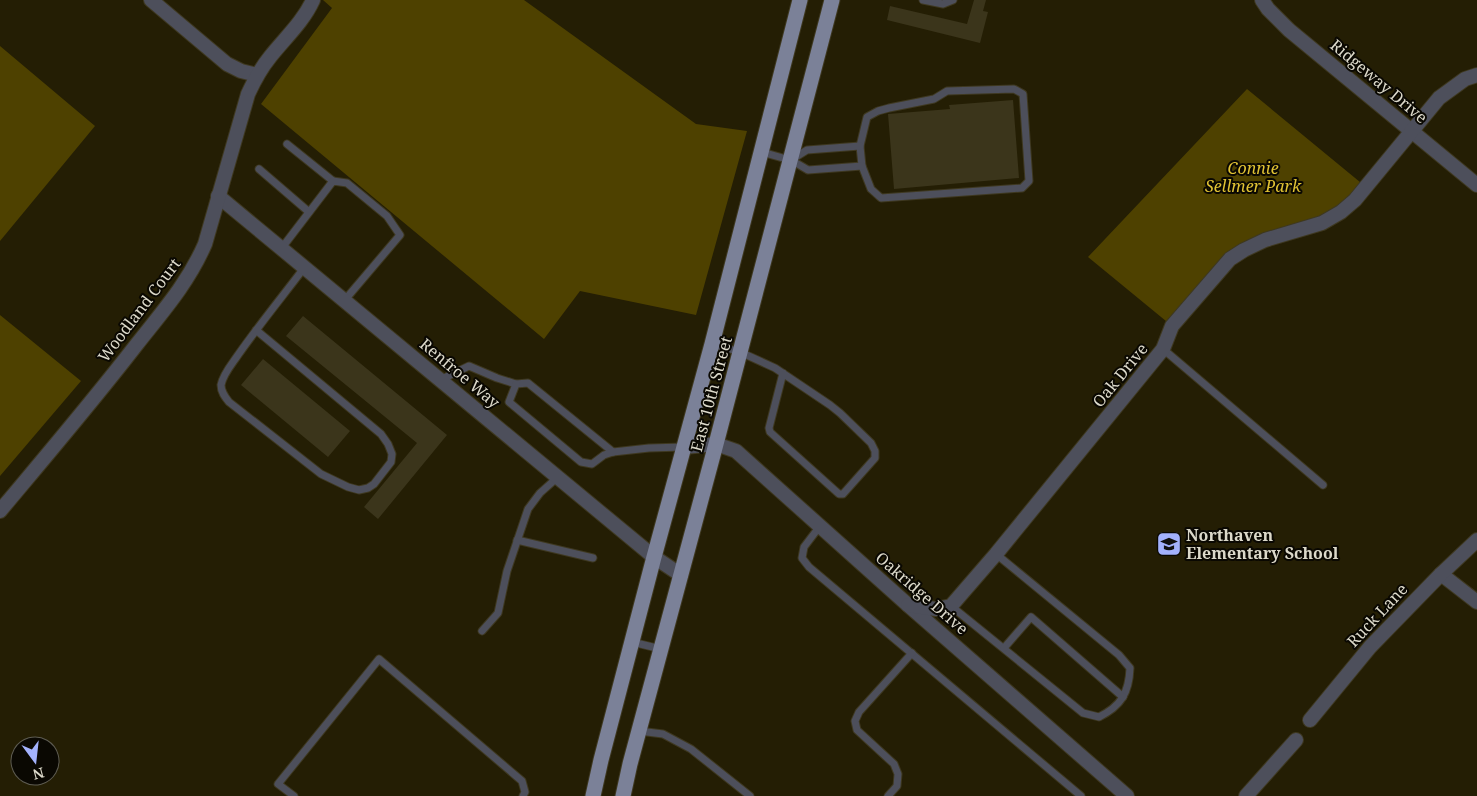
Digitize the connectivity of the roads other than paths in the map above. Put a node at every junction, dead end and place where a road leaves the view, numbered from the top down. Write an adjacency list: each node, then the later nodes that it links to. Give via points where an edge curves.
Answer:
1 (151, 0): 8 (street, via 227,64)
2 (313, 0): 8 (street, Woodland Court, via 302,19)
3 (800, 0): 13 (main road, East 10th Street)
4 (832, 0): 14 (main road, East 10th Street)
5 (923, 0): 6 (lane, via 943,4)
6 (953, 0)
7 (1262, 0): 10 (street, Ridgeway Drive, via 1289,30)
8 (257, 75): 19 (street, Woodland Court, via 248,94)
9 (1477, 75): 10 (street, Oak Drive, via 1439,98)
10 (1412, 131): 18 (street, Ridgeway Drive); 26 (street, Oak Drive, via 1356,200 1341,212 1322,223 1264,240 1230,259 1172,326)
11 (287, 144): 17 (lane)
12 (860, 146): 14 (lane, via 807,150); 15 (lane); 15 (lane, via 867,117 878,111 934,99 947,91 1014,89 1023,94 1029,181 1022,188 881,198 871,190)
13 (762, 152): 14 (lane); 25 (main road, East 10th Street)
14 (791, 160): 15 (lane, via 808,170); 27 (main road, East 10th Street)
15 (862, 166)
16 (259, 169): 20 (lane)
17 (333, 181): 20 (lane); 23 (lane, via 347,183 387,216 400,234)
18 (1477, 184)
19 (218, 196): 21 (street, Renfroe Way); 36 (street, Woodland Court, via 205,244 185,282)
20 (309, 212): 21 (lane)
21 (281, 249): 22 (street, Renfroe Way)
22 (304, 268): 23 (street, Renfroe Way); 24 (lane)
23 (344, 301): 29 (street, Renfroe Way)
24 (256, 330): 24 (lane, via 224,375 222,393 229,402 321,474 359,490 374,484 391,462 388,444)
25 (712, 344): 27 (lane); 32 (main road, East 10th Street)
26 (1163, 349): 35 (lane); 40 (street, Oak Drive)
27 (740, 352): 28 (lane); 31 (main road, East 10th Street)
28 (783, 373): 28 (lane, via 770,432 839,494 843,494 875,458 875,451 840,413)
29 (440, 380): 30 (lane, via 468,366); 34 (street, Renfroe Way)
30 (516, 384): 33 (lane, via 528,383); 33 (lane, via 509,402 581,462 592,464)
31 (716, 444): 32 (street, Oakridge Drive); 37 (street, Oakridge Drive, via 736,451); 44 (main road, East 10th Street)
32 (684, 447): 33 (lane); 41 (main road, East 10th Street)
33 (613, 452)
34 (558, 477): 38 (lane, via 528,509); 41 (street, Renfroe Way)
35 (1323, 485)
36 (0, 511)
37 (820, 526): 46 (street, Oakridge Drive); 52 (lane, via 804,547 802,558)
38 (517, 540): 42 (lane); 48 (lane, via 498,613)
39 (1477, 540): 43 (street, Ruck Lane)
40 (996, 554): 47 (street, Oak Drive); 53 (lane, via 1119,655 1130,668 1130,684)
41 (654, 556): 44 (street, Renfroe Way); 49 (main road, East 10th Street)
42 (593, 558)
43 (1441, 574): 45 (street); 54 (street, Ruck Lane, via 1370,647)
44 (681, 575): 50 (main road, East 10th Street)
45 (1477, 602)
46 (908, 604): 47 (street, via 936,609); 64 (street, Oakridge Drive)
47 (951, 606): 51 (lane)
48 (482, 631)
49 (632, 642): 50 (lane); 59 (main road, East 10th Street)
50 (661, 648): 55 (main road, East 10th Street)
51 (1004, 648): 53 (lane, via 1083,713 1099,717 1109,712); 53 (lane, via 1031,617)
52 (912, 653): 62 (lane, via 859,712 855,721 857,730 894,764 898,774 897,786); 63 (lane)
53 (1123, 697)
54 (1310, 720)
55 (639, 731): 60 (main road, East 10th Street); 61 (lane, via 663,734 691,750)
56 (1296, 740): 65 (street)
57 (294, 796): 58 (lane, via 278,784 379,659 522,781)
58 (524, 796)
59 (592, 796)
60 (623, 796)
61 (750, 796)
62 (888, 796)
63 (1081, 796)
64 (1127, 796)
65 (1246, 796)

